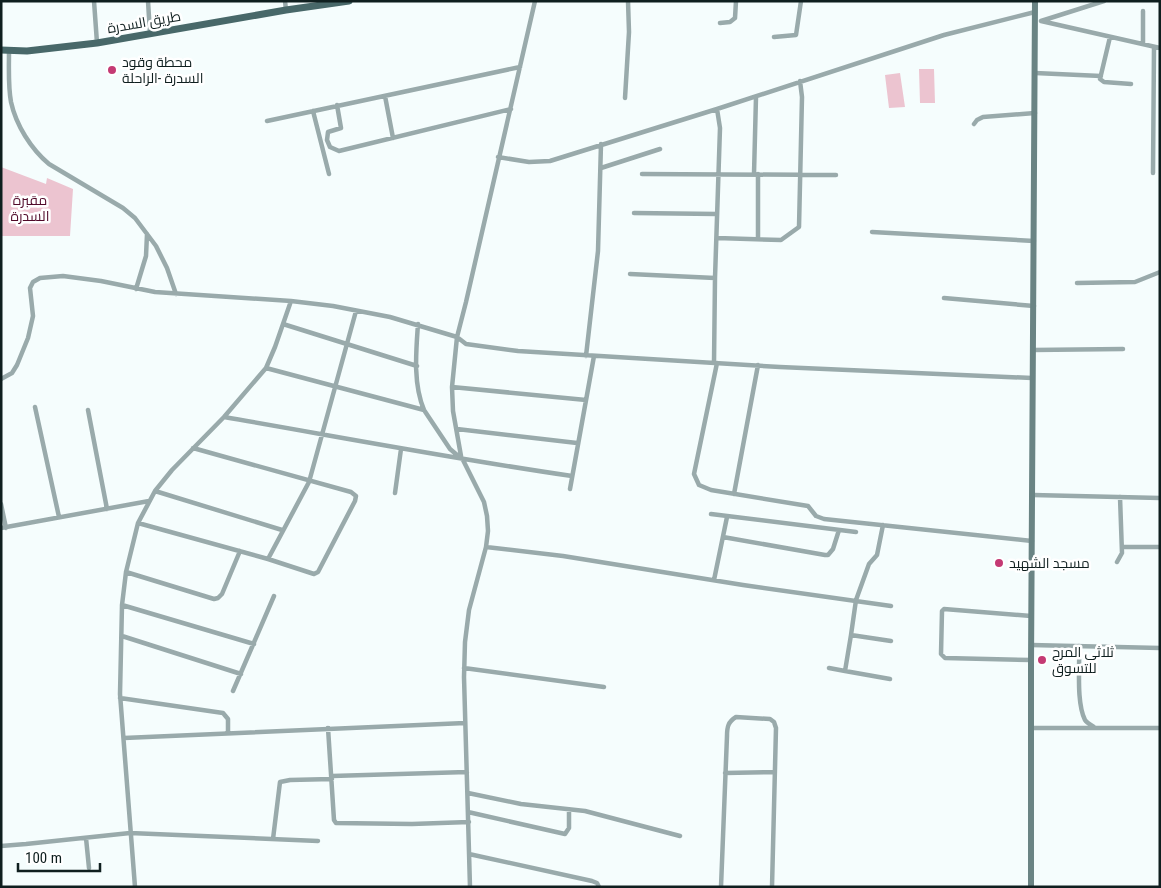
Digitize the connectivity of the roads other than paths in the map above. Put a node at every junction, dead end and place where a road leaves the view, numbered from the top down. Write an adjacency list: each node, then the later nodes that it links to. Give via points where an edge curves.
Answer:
1 (94, 1): 20 (street)
2 (148, 1): 17 (street)
3 (285, 1): 12 (street)
4 (349, 1): 12 (main road, طريق السدرة)
5 (535, 1): 24 (street)
6 (628, 1): 31 (street)
7 (736, 1): 16 (street, via 735,18)
8 (800, 1): 18 (street, via 796,35)
9 (1035, 1): 14 (street)
10 (1104, 1): 11 (street)
11 (1092, 3): 15 (street)
12 (286, 10): 17 (main road, طريق السدرة)
13 (1143, 11): 21 (street)
14 (1035, 12): 15 (street); 27 (street, via 944,35)
15 (1038, 21): 19 (street); 25 (street)
16 (720, 23)
17 (150, 34): 20 (main road, طريق السدرة)
18 (774, 36)
19 (1110, 36): 21 (street); 26 (street)
20 (97, 44): 23 (main road, طريق السدرة, via 47,50)
21 (1143, 44): 22 (street)
22 (1157, 47): 48 (street)
23 (5, 50): 53 (street, via 11,101 30,144 50,164 123,208)
24 (520, 67): 29 (street); 33 (street)
25 (1035, 73): 26 (street); 36 (street)
26 (1101, 76): 28 (street, via 1104,82)
27 (800, 82): 30 (street); 49 (street)
28 (1131, 84)
29 (385, 96): 32 (street); 39 (street)
30 (756, 97): 34 (street); 47 (street)
31 (625, 98)
32 (337, 105): 35 (street); 39 (street, via 341,128 328,132 328,145 332,149 338,151)
33 (511, 109): 39 (street); 42 (street)
34 (717, 109): 40 (street); 46 (street, via 720,128)
35 (313, 111): 37 (street); 44 (street)
36 (1035, 113): 38 (street, via 983,117); 57 (street)
37 (267, 121)
38 (974, 124)
39 (394, 138)
40 (601, 144): 42 (street, via 550,161 529,162); 43 (street)
41 (660, 149): 43 (street)
42 (498, 157): 70 (street)
43 (601, 168): 74 (street, via 598,251)
44 (329, 174)
45 (642, 174): 46 (street)
46 (718, 174): 47 (street); 52 (street)
47 (756, 174): 49 (street); 56 (street)
48 (1153, 174)
49 (800, 175): 50 (street); 56 (street, via 799,227 781,240)
50 (836, 175)
51 (634, 213): 52 (street)
52 (717, 214): 55 (street)
53 (147, 232): 62 (street, via 146,256); 63 (street, via 167,268)
54 (872, 232): 57 (street)
55 (717, 238): 56 (street); 60 (street)
56 (758, 239)
57 (1034, 241): 66 (street)
58 (1160, 272): 61 (street, via 1134,282)
59 (630, 274): 60 (street)
60 (715, 278): 76 (street)
61 (1076, 283)
62 (136, 289): 63 (street); 81 (street, via 63,276 49,276 33,282 30,288 33,316 28,338 12,373)
63 (176, 294): 65 (street)
64 (944, 298): 66 (street)
65 (291, 301): 67 (street); 68 (street)
66 (1034, 306): 73 (street)
67 (356, 311): 69 (street); 71 (street)
68 (284, 324): 71 (street); 79 (street)
69 (418, 324): 70 (street); 78 (street)
70 (457, 337): 74 (street, via 466,344 477,346); 82 (street)
71 (348, 344): 78 (street); 83 (street)
72 (1123, 349): 73 (street)
73 (1033, 350): 80 (street)
74 (586, 356): 75 (street)
75 (594, 356): 76 (street); 84 (street)
76 (716, 363): 77 (street); 100 (street, via 694,474 698,485)
77 (758, 365): 80 (street); 100 (street)
78 (416, 366): 87 (street)
79 (266, 368): 83 (street); 88 (street)
80 (1032, 378): 101 (street)
81 (1, 379)
82 (452, 387): 84 (street); 89 (street)
83 (336, 388): 87 (street); 90 (street)
84 (586, 400): 91 (street)
85 (34, 407): 108 (street)
86 (88, 410): 106 (street)
87 (424, 410): 94 (street, via 450,449)
88 (224, 417): 90 (street); 92 (street)
89 (457, 429): 91 (street); 94 (street)
90 (322, 434): 93 (street); 96 (street)
91 (577, 444): 95 (street)
92 (194, 448): 96 (street); 98 (street)
93 (401, 449): 94 (street); 99 (street)
94 (462, 458): 95 (street); 118 (street, via 484,502 488,526)
95 (572, 476): 97 (street)
96 (309, 482): 113 (street); 122 (street, via 356,496 318,572 314,574)
97 (570, 489)
98 (154, 491): 104 (street); 113 (street)
99 (395, 493)
100 (734, 494): 111 (street, via 808,506 816,516 824,519)
101 (1033, 495): 102 (street); 117 (street)
102 (1120, 497): 103 (street); 119 (street)
103 (1160, 498)
104 (149, 501): 106 (street); 110 (street)
105 (1, 504): 112 (street)
106 (107, 509): 108 (street)
107 (711, 514): 109 (street)
108 (59, 517): 112 (street)
109 (727, 517): 114 (street); 116 (street)
110 (138, 523): 121 (street); 124 (street)
111 (883, 525): 117 (street); 127 (street, via 876,555 869,564)
112 (4, 528)
113 (282, 530): 122 (street)
114 (839, 530): 115 (street); 116 (street, via 828,555)
115 (856, 532)
116 (722, 537): 125 (street)
117 (1032, 540): 130 (street)
118 (486, 547): 125 (street); 139 (street, via 467,623)
119 (1122, 547): 120 (street); 123 (street)
120 (1160, 547)
121 (240, 551): 122 (street); 124 (street, via 222,594 214,599)
122 (268, 559)
123 (1117, 562)
124 (126, 572): 128 (street)
125 (714, 580): 127 (street)
126 (274, 596): 134 (street)
127 (856, 600): 129 (street); 131 (street)
128 (122, 605): 132 (street); 134 (street)
129 (892, 606)
130 (1031, 616): 135 (street); 138 (street, via 944,609 941,654 945,658)
131 (851, 635): 133 (street); 141 (street)
132 (122, 636): 142 (street); 146 (street)
133 (891, 641)
134 (254, 644): 142 (street)
135 (1031, 645): 136 (street); 138 (street)
136 (1079, 646): 137 (street); 150 (street, via 1082,712)
137 (1160, 648)
138 (1031, 660): 149 (street)
139 (464, 668): 144 (street); 147 (street)
140 (829, 668): 141 (street)
141 (845, 671): 143 (street)
142 (241, 674): 145 (street)
143 (890, 679)
144 (604, 687)
145 (233, 691)
146 (120, 698): 152 (street, via 223,713 228,719); 153 (street)
147 (465, 723): 148 (street); 154 (street)
148 (328, 728): 152 (street); 157 (street)
149 (1031, 728): 150 (street); 175 (street)
150 (1095, 728): 151 (street)
151 (1160, 728)
152 (228, 733): 153 (street)
153 (124, 738): 162 (street)
154 (467, 772): 157 (street); 158 (street)
155 (725, 772): 156 (street); 156 (street, via 727,726 736,718 770,719 774,722); 173 (street)
156 (775, 772): 174 (street)
157 (332, 778): 161 (street, via 336,823); 165 (street, via 280,782)
158 (468, 792): 159 (street, via 521,804); 160 (street)
159 (569, 810): 160 (street, via 569,828 565,834); 163 (street)
160 (468, 812): 161 (street)
161 (469, 822): 168 (street)
162 (130, 832): 164 (street); 165 (street); 170 (street)
163 (680, 836)
164 (86, 838): 167 (street); 169 (street)
165 (273, 839): 166 (street)
166 (318, 842)
167 (1, 846)
168 (469, 854): 171 (street); 172 (street, via 592,881)
169 (89, 868)
170 (134, 887)
171 (470, 887)
172 (599, 887)
173 (721, 887)
174 (772, 887)
175 (1031, 887)

